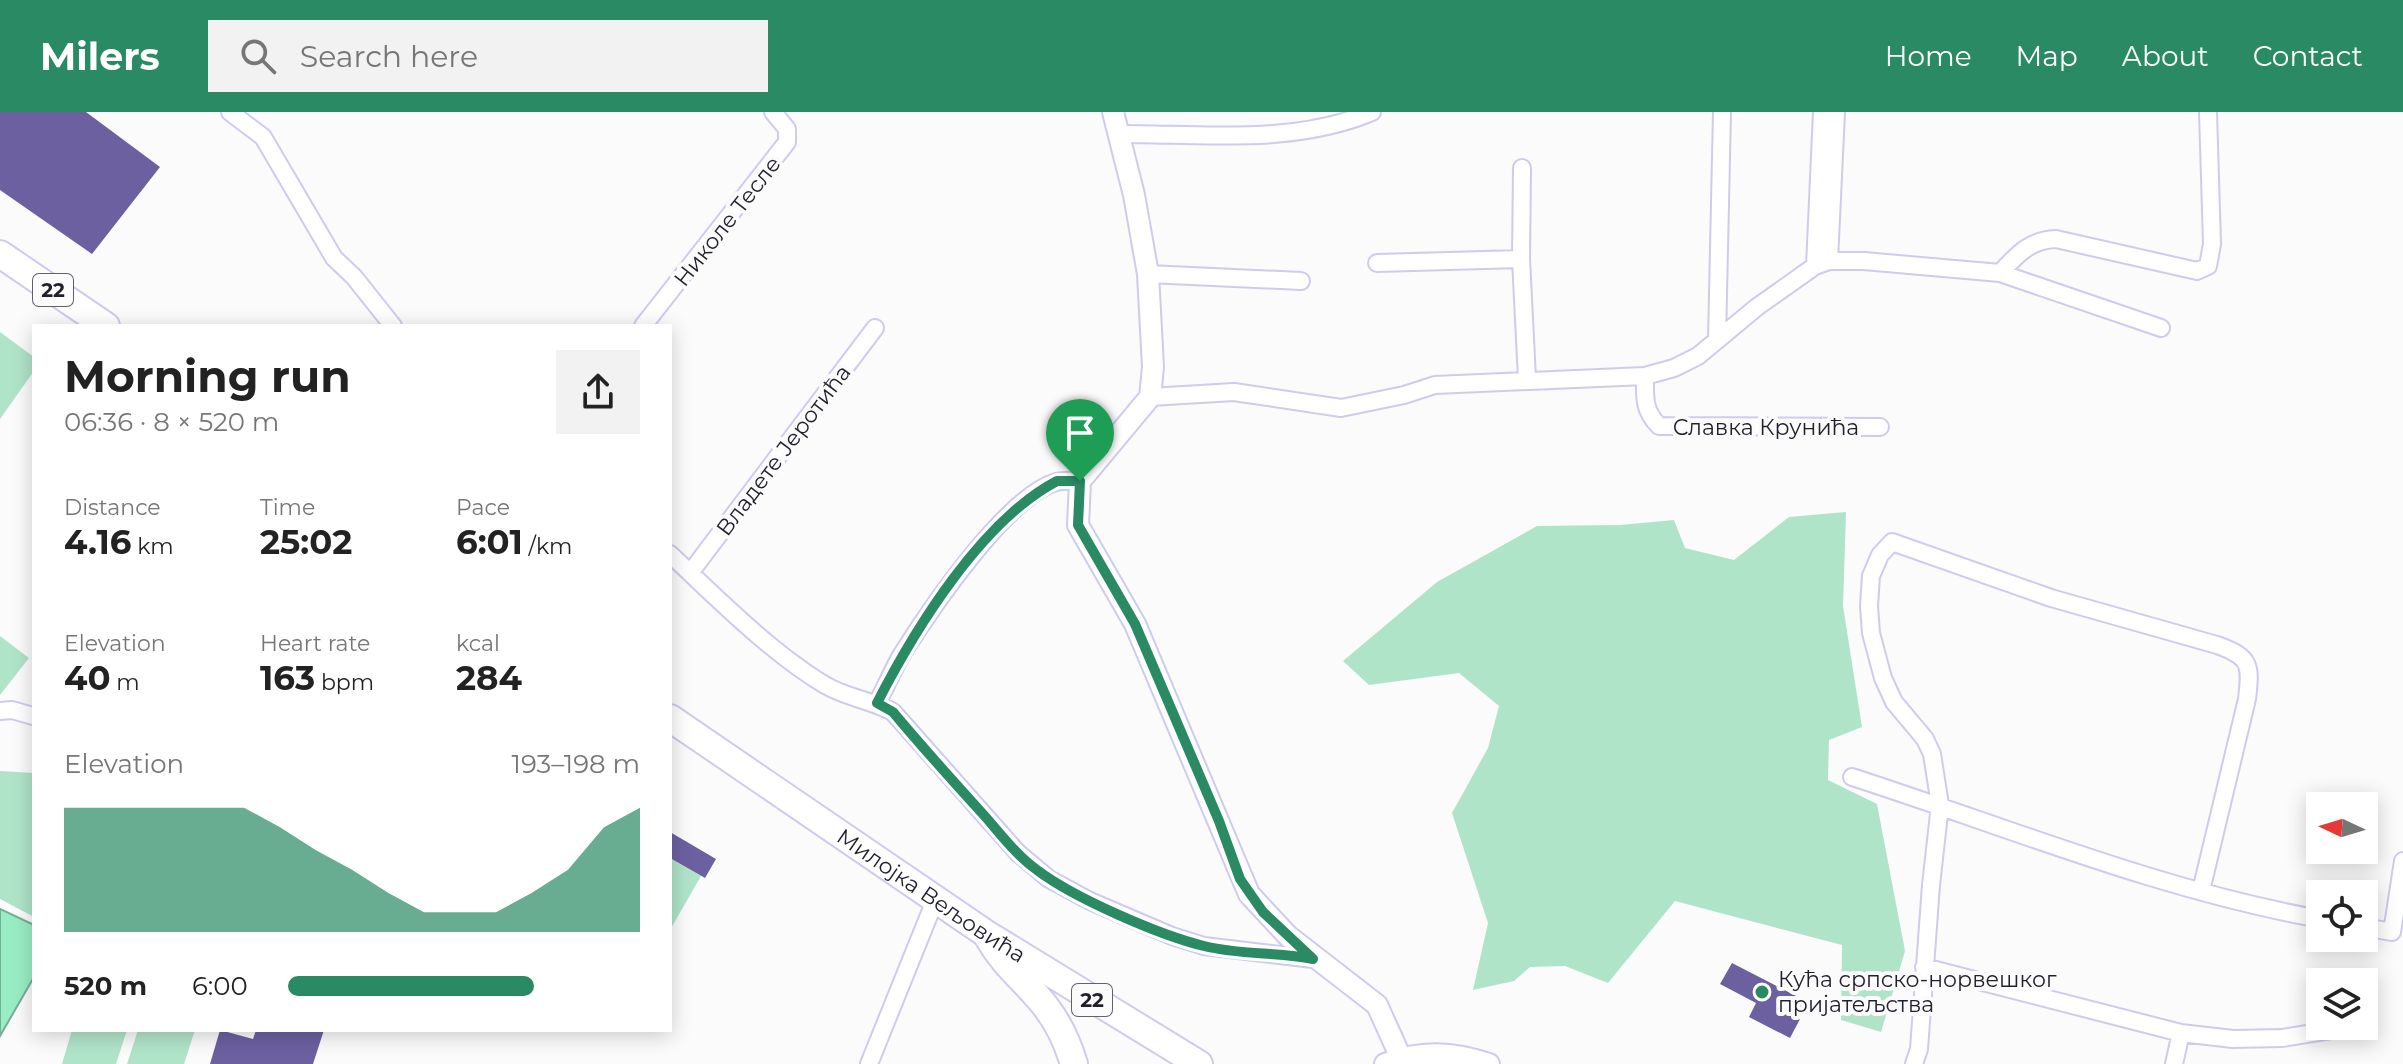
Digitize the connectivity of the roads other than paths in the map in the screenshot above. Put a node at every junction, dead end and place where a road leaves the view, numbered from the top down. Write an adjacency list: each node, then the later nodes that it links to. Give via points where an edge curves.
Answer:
1 (230, 112): 19 (street, via 263,137 334,258)
2 (773, 112): 20 (street, Николе Тесле, via 787,129 787,142)
3 (1113, 112): 9 (street)
4 (1372, 112): 9 (street, via 1316,129 1275,134)
5 (1722, 112): 23 (street)
6 (1822, 112): 14 (street)
7 (1836, 112): 14 (street)
8 (2208, 112): 15 (street, via 2208,266 2197,271 2039,239)
9 (1119, 134): 16 (street)
10 (1522, 168): 12 (street)
11 (0, 254): 18 (main road, 22)
12 (1521, 259): 13 (street); 25 (street)
13 (1377, 263)
14 (1822, 264): 15 (street, via 1864,261); 23 (street)
15 (2000, 273): 22 (street)
16 (1148, 274): 17 (street); 26 (street)
17 (1301, 281)
18 (103, 324)
19 (391, 324)
20 (645, 324)
21 (875, 328): 30 (street, Владете Јеротића)
22 (2161, 328)
23 (1717, 340): 24 (street, via 1698,356)
24 (1645, 376): 25 (street); 27 (street, Славка Крунића, via 1644,406 1659,426)
25 (1527, 379): 26 (street, via 1435,385 1341,408 1234,392)
26 (1150, 397): 28 (street)
27 (1880, 427)
28 (1080, 481): 31 (street, via 1057,481 1039,490 984,541 902,655); 43 (street, via 1078,525 1135,624 1240,879 1263,912)
29 (672, 556): 30 (street)
30 (690, 573): 31 (street, via 821,682 845,696)
31 (877, 703): 43 (street, via 893,712 1018,853 1049,879 1204,946)
32 (0, 711): 33 (street)
33 (32, 716)
34 (672, 719): 39 (main road, Милојка Вељовића / 22)
35 (1852, 777): 36 (street)
36 (1940, 805): 38 (street); 38 (street, via 1932,754 1894,702 1871,633 1871,576 1892,542 2051,598 2217,645 2246,661 2247,699); 44 (street)
37 (2403, 861): 41 (street, via 2392,932)
38 (2201, 891): 40 (street)
39 (936, 898): 42 (main road, Милојка Вељовића / 22); 48 (street)
40 (2306, 916)
41 (2378, 930)
42 (985, 933): 49 (main road, via 1002,961 1047,1008); 50 (main road, Милојка Вељовића / 22)
43 (1313, 959): 47 (street, via 1377,1005)
44 (1924, 967): 45 (street); 52 (street)
45 (2181, 1033): 46 (street, via 2233,1039); 53 (street)
46 (2306, 1034)
47 (1393, 1061): 51 (street, via 1446,1054)
48 (869, 1064)
49 (1074, 1064)
50 (1199, 1064)
51 (1489, 1064)
52 (1914, 1064)
53 (2174, 1064)

